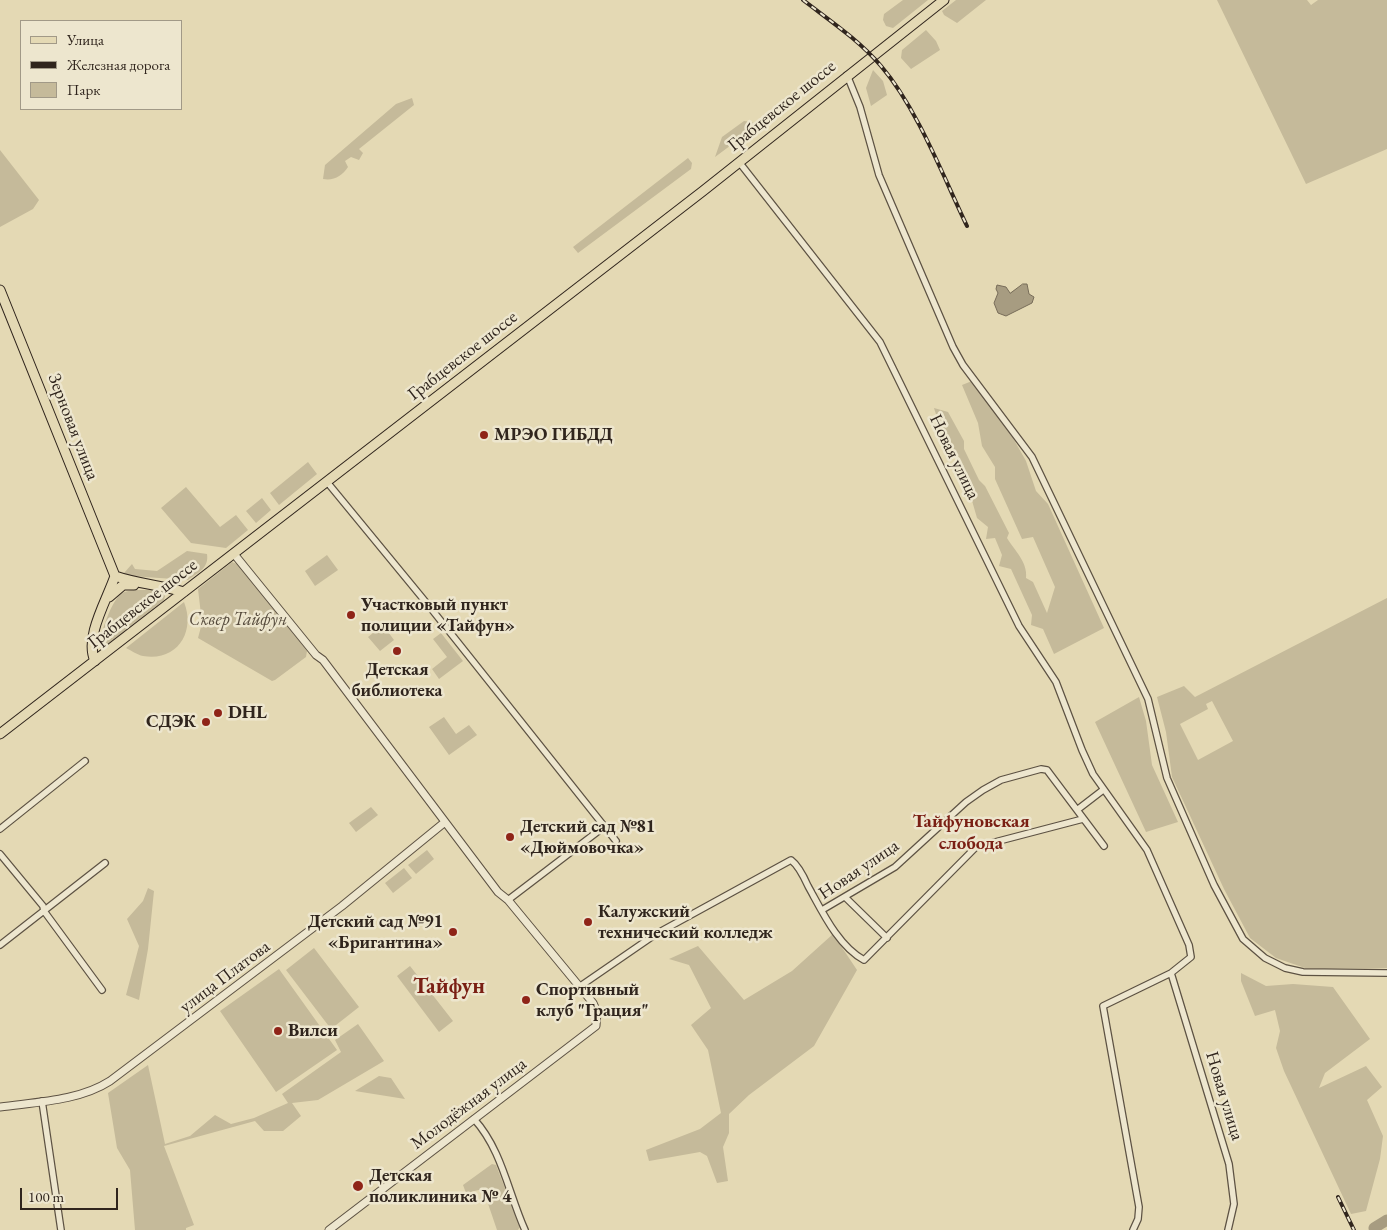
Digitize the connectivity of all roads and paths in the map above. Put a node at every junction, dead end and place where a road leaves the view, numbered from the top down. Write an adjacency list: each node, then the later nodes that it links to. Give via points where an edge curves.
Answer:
1 (944, 0): 2 (main road, Грабцевское шоссе)
2 (847, 75): 3 (main road, Грабцевское шоссе); 31 (street, via 860,107 879,175 953,347 1032,457 1148,699 1167,778 1214,885 1244,939 1265,958 1285,968 1303,972)
3 (739, 162): 5 (main road, Грабцевское шоссе); 14 (street, Новая улица, via 880,342 1019,626 1056,682 1082,750)
4 (0, 290): 7 (main road, Зерновая улица)
5 (327, 482): 6 (main road, Грабцевское шоссе); 18 (street)
6 (234, 554): 9 (main road, Грабцевское шоссе); 17 (street, via 323,660)
7 (115, 576): 8 (main road); 10 (main road)
8 (147, 584): 9 (main road, via 164,585); 10 (main road, via 123,585)
9 (184, 592): 11 (main road, Грабцевское шоссе)
10 (108, 598): 11 (main road, via 92,637)
11 (95, 661): 12 (main road, Грабцевское шоссе)
12 (0, 734)
13 (85, 761): 19 (street)
14 (1103, 790): 15 (street); 30 (street, Новая улица, via 1147,850 1189,945 1191,957)
15 (1077, 810): 16 (street, Новая улица); 24 (street, Новая улица, via 1047,770 1001,780 966,802 895,867)
16 (1083, 818): 21 (street, Новая улица); 28 (street, Новая улица, via 976,847)
17 (445, 822): 25 (street, via 498,892); 34 (street, улица Платова, via 342,906 110,1081 96,1090)
18 (605, 826): 20 (street); 25 (street)
19 (0, 829)
20 (616, 841)
21 (1104, 846)
22 (0, 854): 27 (street)
23 (105, 862): 27 (street)
24 (845, 898): 26 (street, Новая улица); 28 (street)
25 (508, 900): 32 (street)
26 (822, 910): 28 (street, Новая улица, via 853,954 864,960); 32 (street, via 791,860 652,936)
27 (44, 911): 29 (street); 33 (street)
28 (887, 938)
29 (0, 946)
30 (1170, 973): 40 (street, Новая улица, via 1103,1006 1139,1207 1138,1219); 41 (street, Новая улица, via 1229,1164 1234,1204)
31 (1387, 973)
32 (579, 987): 36 (street, Молодёжная улица, via 593,1003 598,1017 596,1026)
33 (102, 990)
34 (42, 1101): 35 (street, улица Платова); 37 (street)
35 (0, 1107)
36 (474, 1118): 38 (street, Молодёжная улица); 39 (street, via 496,1150)
37 (60, 1230)
38 (329, 1230)
39 (525, 1230)
40 (1132, 1230)
41 (1228, 1230)

